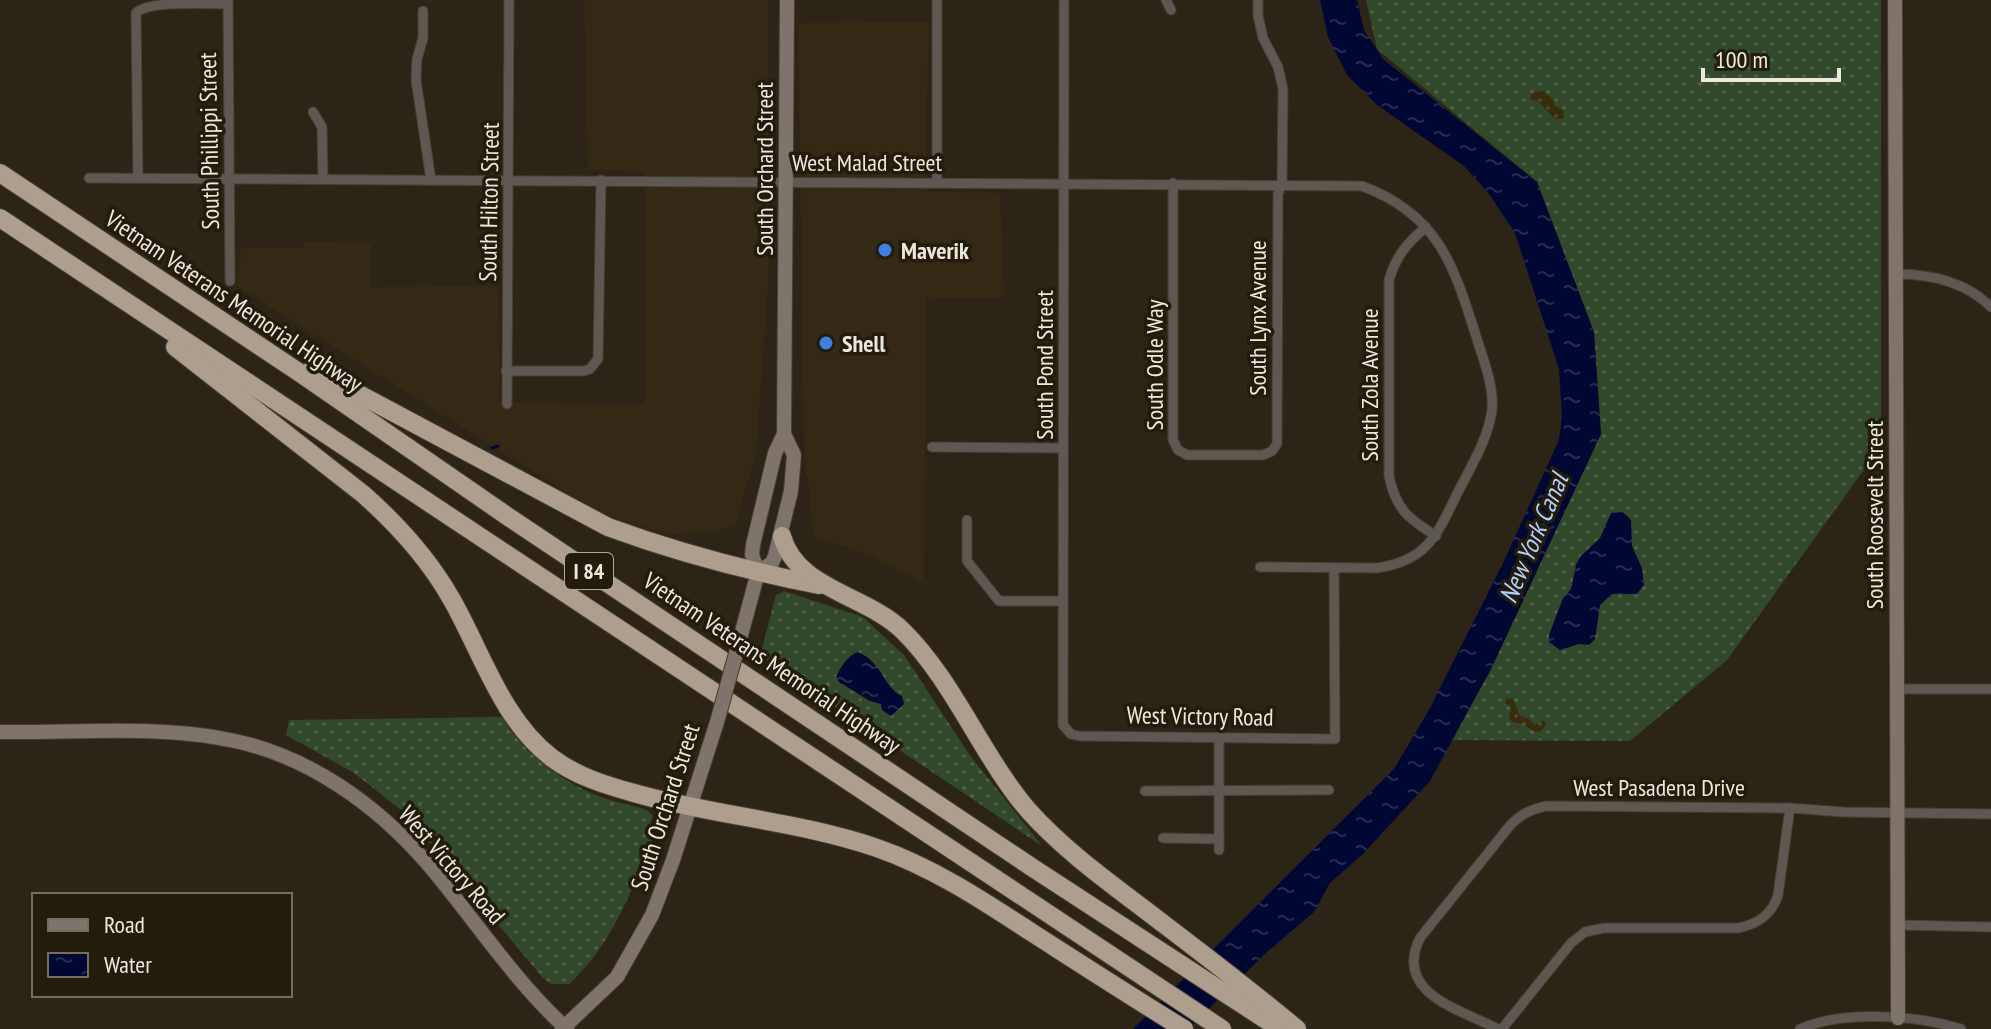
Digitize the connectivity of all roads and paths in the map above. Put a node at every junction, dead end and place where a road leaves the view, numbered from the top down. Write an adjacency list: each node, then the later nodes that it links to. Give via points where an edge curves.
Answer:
1 (509, 0): 18 (street, South Hilton Street)
2 (787, 0): 20 (main road, South Orchard Street)
3 (937, 0): 21 (street)
4 (1064, 0): 22 (street, South Pond Street)
5 (1166, 0): 9 (street)
6 (1258, 0): 24 (street, South Lynx Avenue, via 1263,38 1283,89)
7 (1895, 0): 28 (main road, South Roosevelt Street)
8 (228, 2): 14 (street, via 154,4 136,13); 15 (street, South Phillippi Street)
9 (1171, 10)
10 (423, 11): 17 (street, via 416,80)
11 (313, 112): 16 (street, via 322,127)
12 (0, 173): 31 (highway, Vietnam Veterans Memorial Highway / I 84)
13 (89, 178): 14 (street, West Malad Street)
14 (138, 178): 15 (street, West Malad Street)
15 (228, 179): 16 (street, West Malad Street); 29 (street, South Phillippi Street)
16 (323, 179): 17 (street, West Malad Street)
17 (431, 180): 18 (street, West Malad Street)
18 (510, 180): 19 (street, West Malad Street); 32 (street, South Hilton Street)
19 (601, 180): 20 (street, West Malad Street); 32 (street, via 598,359 584,371)
20 (787, 181): 21 (street, West Malad Street); 34 (main road, South Orchard Street)
21 (937, 182): 22 (street, West Malad Street)
22 (1065, 183): 23 (street, West Malad Street); 36 (street, South Pond Street)
23 (1173, 183): 24 (street, West Malad Street); 37 (street, South Odle Way, via 1173,440 1187,455)
24 (1282, 183): 26 (street, West Malad Street, via 1362,186 1381,193); 37 (street, South Lynx Avenue, via 1277,444)
25 (0, 218): 27 (highway, I 84)
26 (1426, 227): 40 (street, via 1457,275 1492,399 1486,434); 40 (street, South Zola Avenue, via 1405,245 1389,280 1389,476 1398,505)
27 (71, 266): 54 (highway, via 390,518 446,590 511,713 549,756 588,778); 65 (highway, I 84)
28 (1896, 274): 30 (street, via 1944,279); 46 (main road, South Roosevelt Street)
29 (230, 281)
30 (1991, 307)
31 (215, 316): 43 (highway, via 608,527); 63 (highway, Vietnam Veterans Memorial Highway / I 84, via 1033,868 1182,964)
32 (506, 371): 33 (street, South Hilton Street)
33 (507, 404)
34 (784, 434): 39 (main road, South Orchard Street, via 794,455); 43 (main road, South Orchard Street, via 753,545)
35 (932, 447): 36 (street)
36 (1063, 448): 45 (street, South Pond Street)
37 (1272, 451)
38 (967, 520): 45 (street, via 967,561 999,601)
39 (782, 536): 43 (main road, South Orchard Street, via 772,563); 44 (highway, via 792,558)
40 (1436, 536): 42 (street, via 1396,565)
41 (1260, 567): 42 (street)
42 (1334, 568): 50 (street, West Victory Road, via 1335,739)
43 (758, 572): 44 (highway); 54 (main road, South Orchard Street, bridge)
44 (828, 587): 63 (highway, via 900,627 1003,776 1050,834 1197,950)
45 (1063, 601): 48 (street, South Pond Street)
46 (1897, 689): 47 (street); 56 (main road, South Roosevelt Street)
47 (1991, 689)
48 (1066, 729): 50 (street, West Victory Road, via 1079,736)
49 (0, 732): 66 (main road, West Victory Road, via 179,733 260,748 317,773 387,822 426,862 530,994)
50 (1219, 738): 53 (street)
51 (1329, 790): 53 (street)
52 (1145, 791): 53 (street)
53 (1219, 791): 59 (street)
54 (690, 807): 66 (main road, South Orchard Street, via 652,915 617,977); 67 (highway, via 829,835 925,868)
55 (1790, 808): 56 (street, West Pasadena Drive); 70 (street, via 1778,895 1766,916 1738,928 1585,932); 70 (street, West Pasadena Drive, via 1546,806 1517,818 1412,953 1412,969 1421,987)
56 (1897, 811): 57 (street, West Pasadena Drive); 61 (main road, South Roosevelt Street)
57 (1991, 814)
58 (1163, 838): 59 (street)
59 (1219, 839): 60 (street)
60 (1219, 850)
61 (1898, 925): 62 (street); 64 (main road, South Roosevelt Street)
62 (1991, 927)
63 (1240, 993): 68 (highway, Vietnam Veterans Memorial Highway / I 84); 69 (highway)
64 (1898, 1024): 71 (street, via 1835,1019); 72 (street, via 1939,1022)
65 (1217, 1026)
66 (565, 1028)
67 (1184, 1029)
68 (1280, 1029)
69 (1297, 1029)
70 (1500, 1029)
71 (1800, 1029)
72 (1961, 1029)

